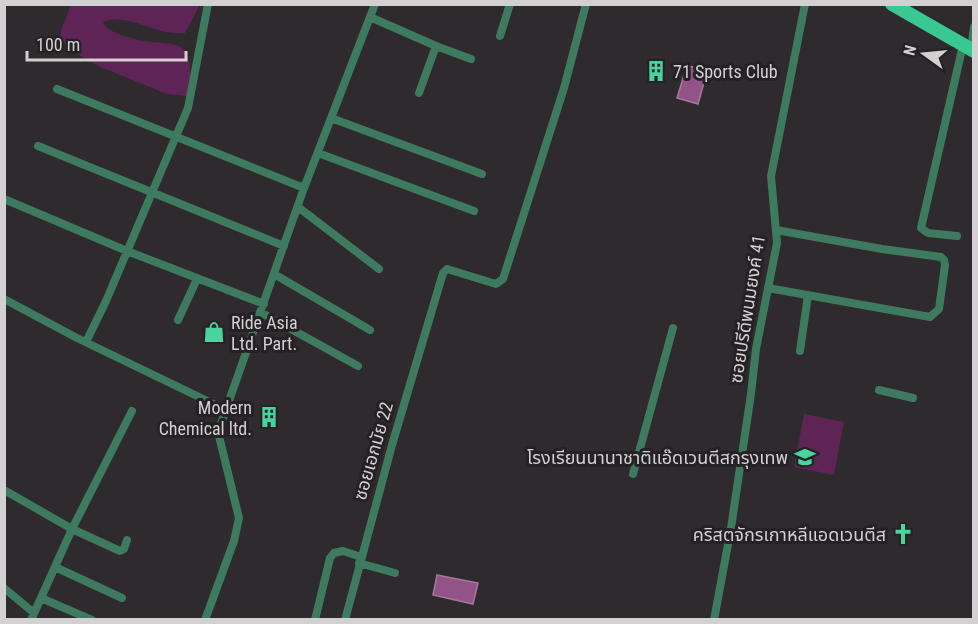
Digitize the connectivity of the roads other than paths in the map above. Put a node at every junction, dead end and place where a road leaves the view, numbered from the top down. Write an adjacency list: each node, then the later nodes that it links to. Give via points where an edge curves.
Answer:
1 (208, 4): 16 (street, via 188,108)
2 (375, 4): 7 (street)
3 (510, 4): 9 (street)
4 (586, 4): 50 (street, ซอยเอกมัย 22, via 564,88 503,279 496,284 447,269 443,273)
5 (806, 4): 25 (street, ซอยปรีดีพนมยงค์ 41, via 771,176)
6 (897, 6): 11 (main road)
7 (370, 17): 10 (street); 15 (street)
8 (974, 27): 11 (street)
9 (500, 36)
10 (436, 46): 12 (street); 14 (street)
11 (969, 48): 26 (street, via 921,228 925,232)
12 (471, 59)
13 (57, 89): 16 (street)
14 (420, 93)
15 (331, 118): 18 (street); 19 (street)
16 (176, 137): 20 (street); 21 (street)
17 (38, 146): 21 (street)
18 (318, 153): 20 (street); 24 (street)
19 (482, 174)
20 (304, 188): 23 (street)
21 (153, 192): 27 (street); 28 (street)
22 (4, 199): 28 (street)
23 (298, 207): 27 (street); 29 (street)
24 (474, 211)
25 (776, 230): 32 (street, ซอยปรีดีพนมยงค์ 41); 33 (street, via 944,260 939,309 930,317)
26 (957, 236)
27 (284, 246): 30 (street)
28 (127, 251): 31 (street); 39 (street)
29 (379, 268)
30 (274, 274): 35 (street); 38 (street)
31 (197, 279): 35 (street); 36 (street)
32 (768, 288): 33 (street); 61 (street, ซอยปรีดีพนมยงค์ 41)
33 (808, 295): 40 (street)
34 (4, 299): 39 (street)
35 (262, 308): 41 (street); 44 (street)
36 (178, 320)
37 (673, 328): 46 (street)
38 (370, 330)
39 (86, 342): 44 (street)
40 (800, 351)
41 (358, 366)
42 (879, 390): 43 (street)
43 (913, 398)
44 (226, 410): 58 (street, via 218,439 239,518 238,530)
45 (132, 411): 48 (street)
46 (633, 474)
47 (4, 490): 48 (street)
48 (72, 529): 49 (street, via 120,551); 51 (street)
49 (127, 540)
50 (360, 560): 52 (street); 59 (street, via 343,551 330,558); 60 (street, ซอยเอกมัย 22)
51 (55, 567): 54 (street); 55 (street)
52 (395, 573)
53 (4, 588): 56 (street)
54 (41, 598): 56 (street); 57 (street)
55 (122, 598)
56 (32, 616)
57 (92, 620)
58 (205, 620)
59 (315, 620)
60 (345, 620)
61 (714, 620)

